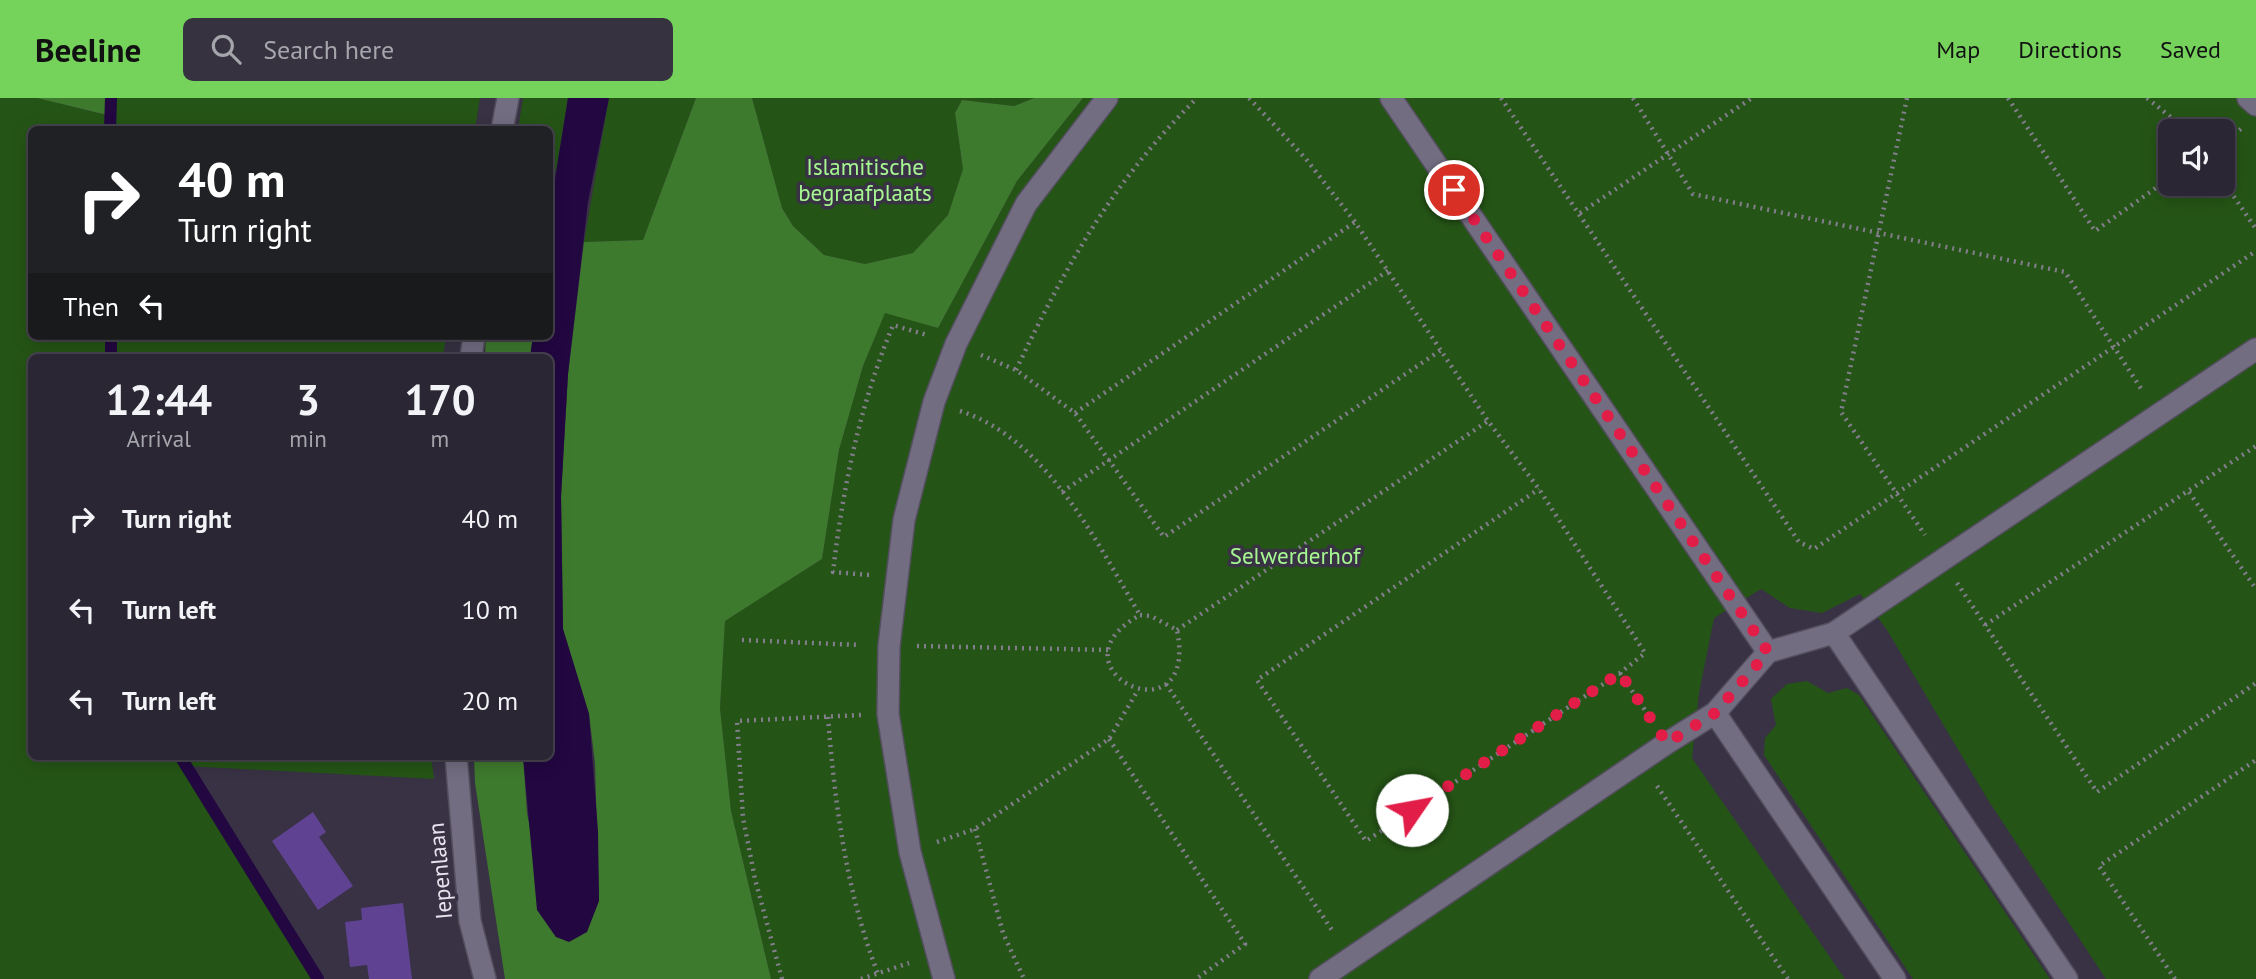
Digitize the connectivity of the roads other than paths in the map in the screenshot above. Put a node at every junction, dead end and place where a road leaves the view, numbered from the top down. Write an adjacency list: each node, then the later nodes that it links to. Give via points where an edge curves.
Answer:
1 (508, 98): 6 (street)
2 (1107, 98): 13 (street, via 1026,204 956,344 934,402 904,520 889,646 888,714 910,852)
3 (1391, 98): 9 (street)
4 (2248, 98): 5 (street)
5 (2256, 105)
6 (503, 126)
7 (2256, 349): 8 (street)
8 (1834, 633): 9 (street); 16 (street)
9 (1768, 652): 10 (street)
10 (1715, 713): 14 (street); 15 (street)
11 (456, 760): 12 (street, Iepenlaan, via 470,921)
12 (485, 979)
13 (944, 979)
14 (1320, 979)
15 (1895, 979)
16 (2067, 979)

